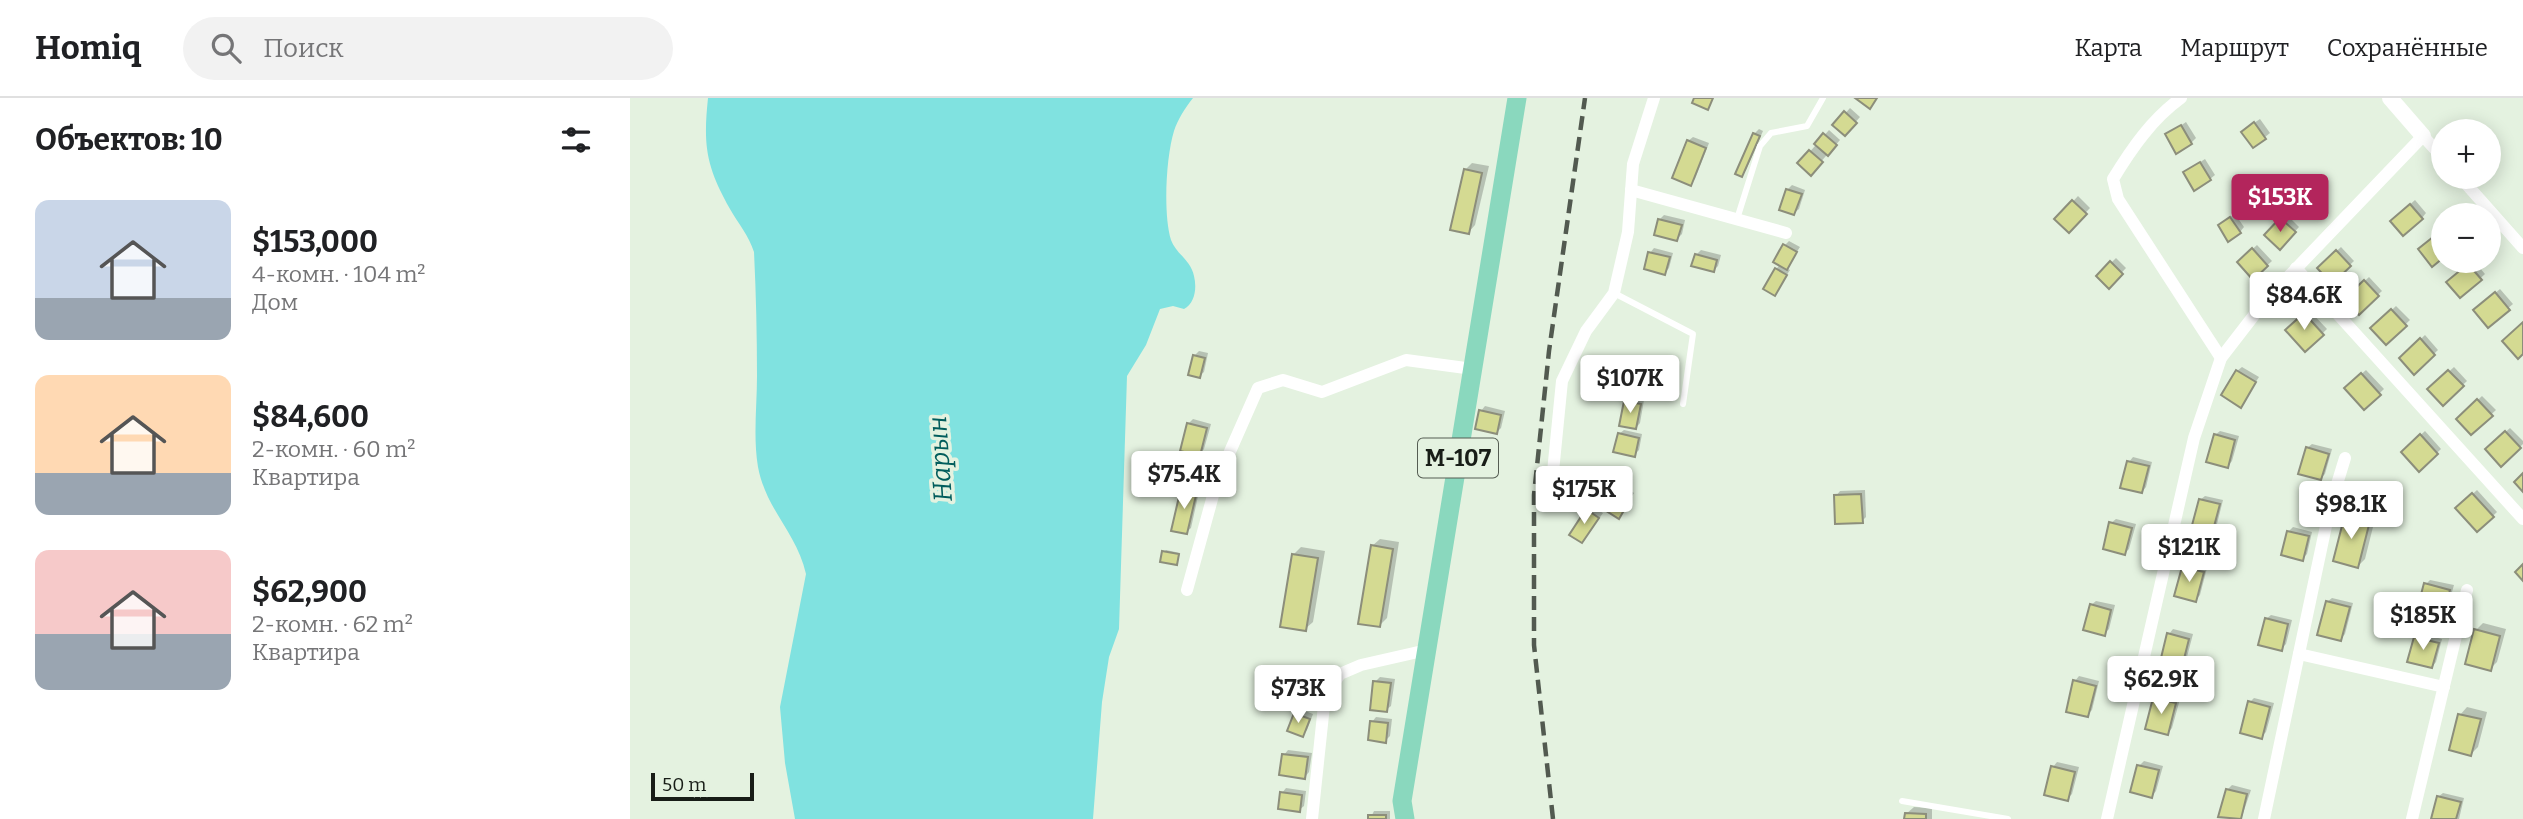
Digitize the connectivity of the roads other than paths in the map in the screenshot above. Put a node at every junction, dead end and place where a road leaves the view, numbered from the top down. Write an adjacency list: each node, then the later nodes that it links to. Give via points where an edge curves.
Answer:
1 (1517, 98): 16 (main road, М-107)
2 (1654, 98): 9 (street, via 1633,164)
3 (1823, 98): 10 (lane, via 1807,126 1771,133 1760,146)
4 (2181, 98): 15 (street, via 2166,108 2133,146 2113,178 2118,199)
5 (2390, 98): 6 (street)
6 (2423, 136): 7 (street); 13 (street)
7 (2431, 145)
8 (2471, 189): 12 (street)
9 (1631, 190): 10 (street); 14 (street, via 1628,232)
10 (1737, 219): 11 (street)
11 (1786, 233)
12 (2523, 248)
13 (2296, 268): 15 (street); 20 (street)
14 (1614, 293): 17 (lane, via 1693,334); 19 (street, via 1586,331 1562,382)
15 (2221, 358): 30 (street, via 2194,438)
16 (1473, 369): 21 (street, via 1406,359 1322,392 1283,380 1258,388 1217,481); 23 (main road, М-107)
17 (1683, 404)
18 (2345, 458): 24 (street)
19 (1552, 482)
20 (2523, 519)
21 (1187, 590)
22 (2467, 590): 25 (street)
23 (1427, 650): 27 (street, via 1340,674 1325,696); 28 (main road, М-107, via 1402,801)
24 (2299, 654): 25 (street); 31 (street)
25 (2444, 687): 32 (street)
26 (1902, 801): 29 (lane)
27 (1312, 819)
28 (1405, 819)
29 (2008, 819)
30 (2107, 819)
31 (2264, 819)
32 (2412, 819)

